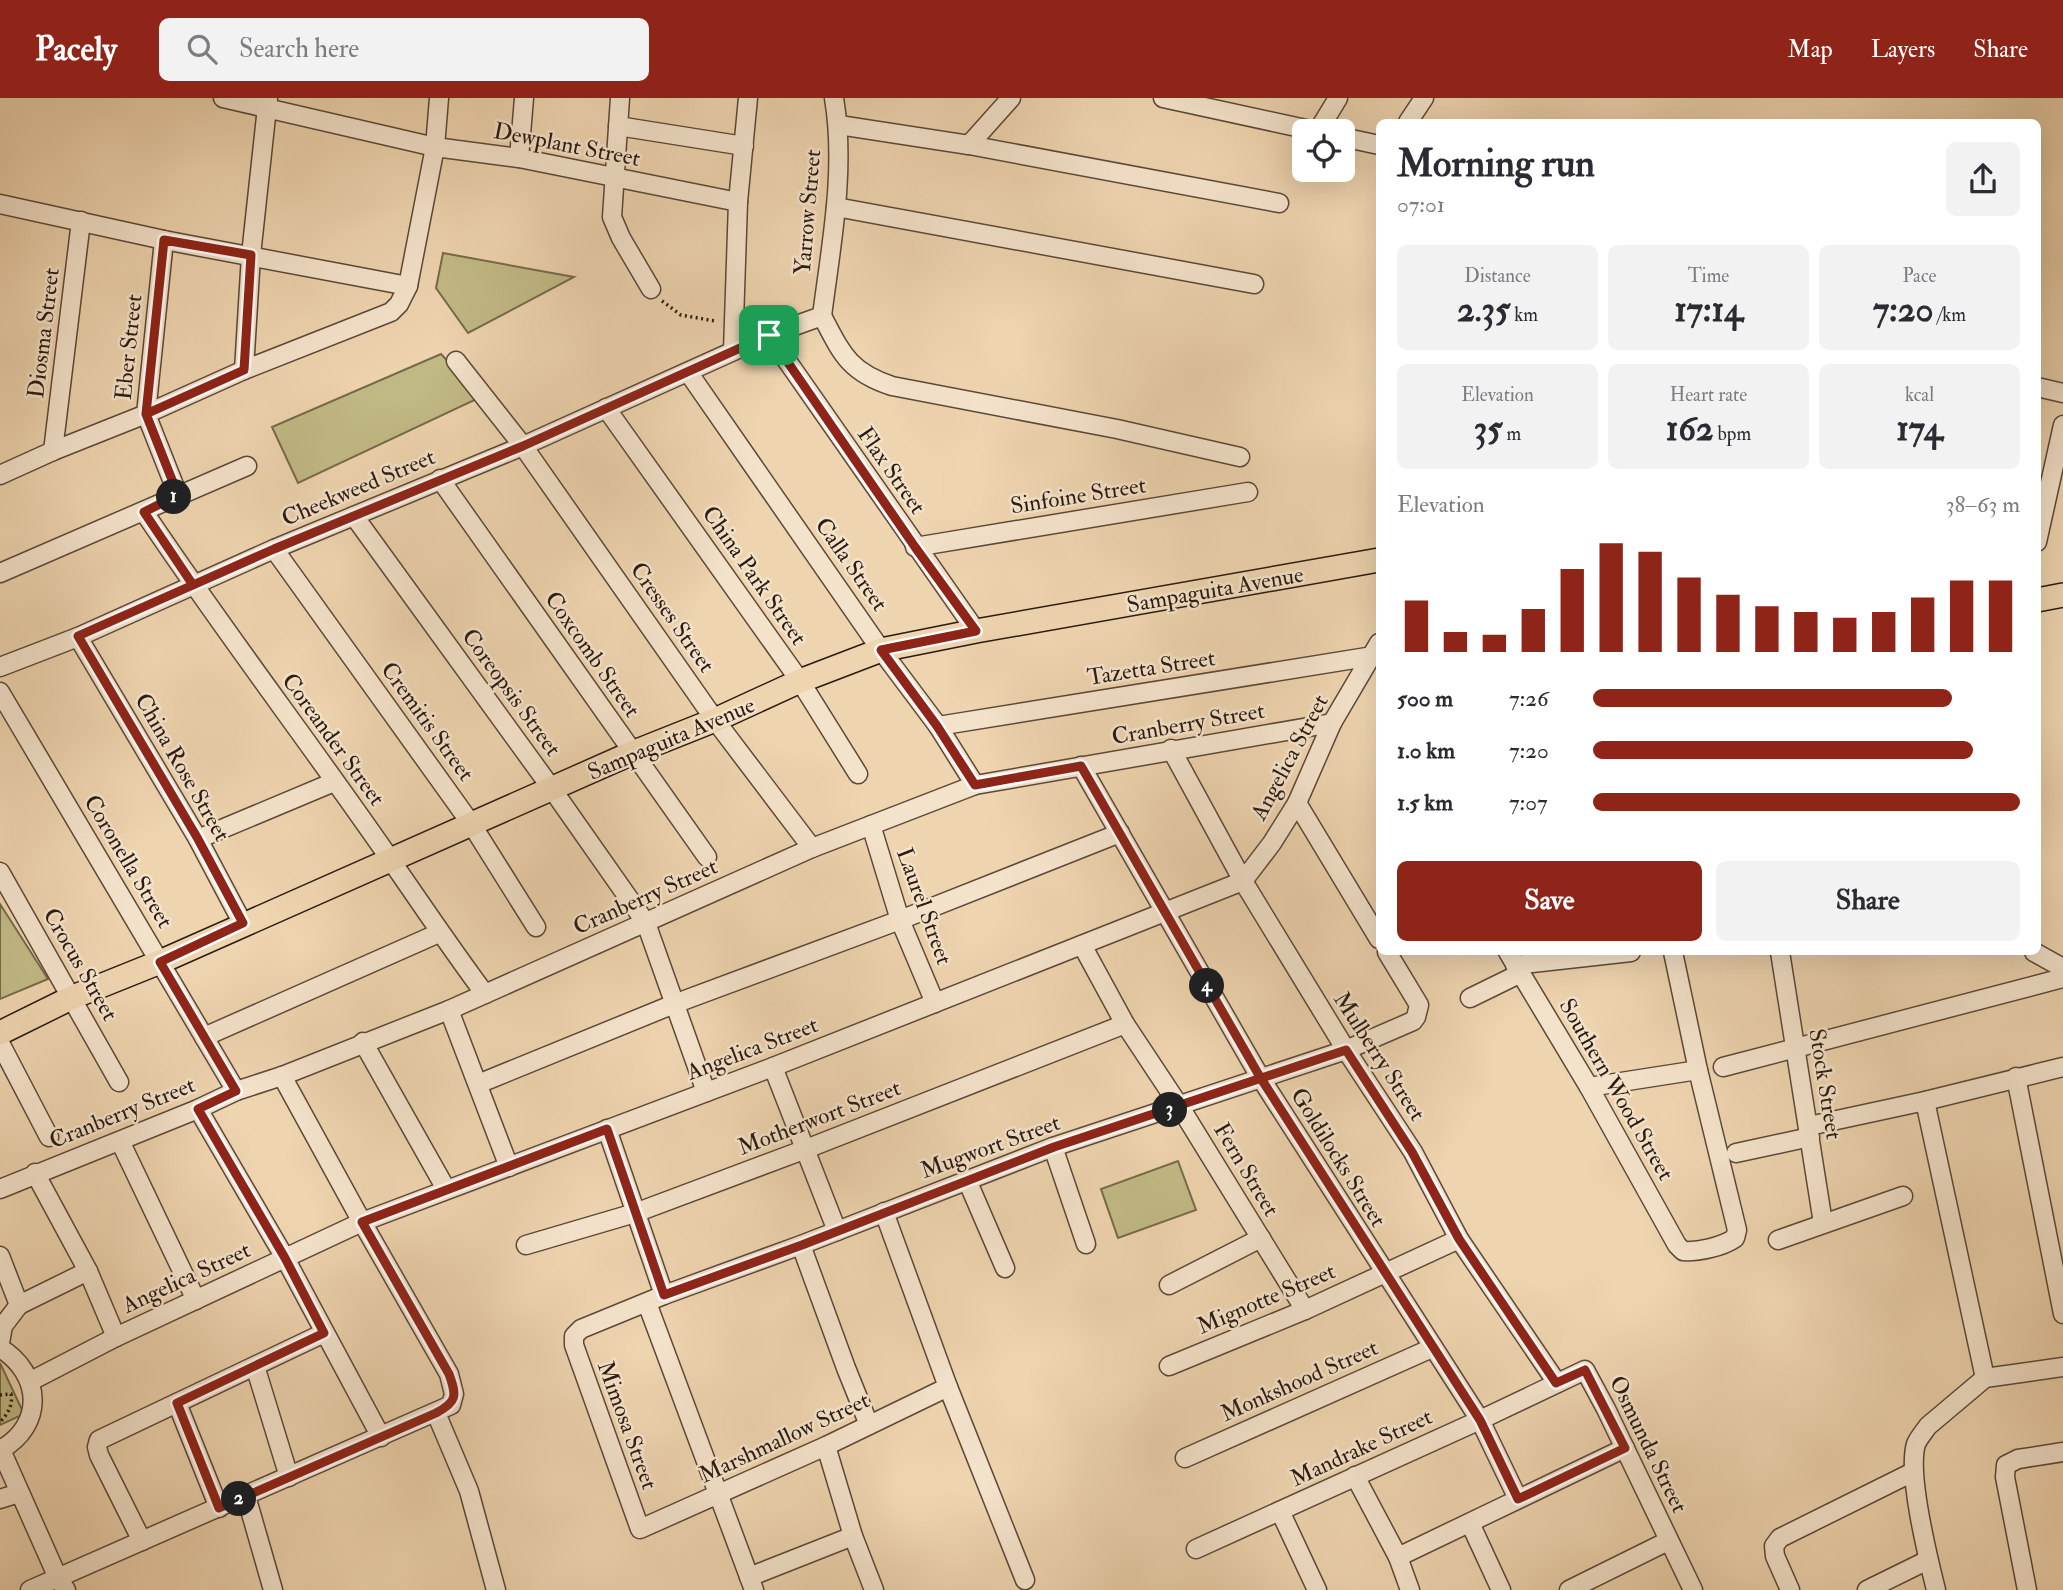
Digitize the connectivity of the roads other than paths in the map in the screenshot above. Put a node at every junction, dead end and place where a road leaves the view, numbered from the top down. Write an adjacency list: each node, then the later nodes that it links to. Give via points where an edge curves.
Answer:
1 (223, 98): 11 (street, Dewplant Street)
2 (439, 98): 20 (street)
3 (524, 98): 22 (street)
4 (620, 98): 16 (street)
5 (748, 98): 21 (street)
6 (834, 98): 14 (street, Yarrow Street)
7 (1011, 98): 19 (street)
8 (1163, 98): 15 (street)
9 (1338, 98): 12 (street)
10 (1424, 98): 13 (street)
11 (267, 104): 20 (street, Dewplant Street); 30 (street)
12 (1325, 119)
13 (1410, 119)
14 (839, 125): 19 (street); 27 (street, Yarrow Street)
15 (1292, 126)
16 (618, 127): 21 (street); 23 (street)
17 (1355, 140): 18 (street)
18 (1376, 144)
19 (969, 145): 25 (street)
20 (435, 146): 22 (street, Dewplant Street); 32 (street)
21 (744, 146): 24 (street)
22 (519, 158): 23 (street, Dewplant Street)
23 (615, 177): 24 (street, Dewplant Street); 33 (street, via 612,216)
24 (738, 202): 36 (street)
25 (1279, 203)
26 (0, 204): 28 (street)
27 (836, 207): 31 (street); 34 (street, Yarrow Street)
28 (81, 220): 29 (street); 46 (street, Diosma Street)
29 (164, 240): 30 (street); 43 (street, Eber Street)
30 (251, 255): 32 (street); 38 (street)
31 (1254, 284)
32 (408, 286): 38 (street, via 391,312)
33 (651, 289)
34 (822, 316): 35 (street); 47 (street, via 848,362 863,375 892,386)
35 (769, 335): 36 (street, Cheekweed Street); 56 (street, Flax Street)
36 (733, 351): 39 (street, Cheekweed Street)
37 (456, 361): 45 (street, Cresses Street)
38 (244, 370): 43 (street)
39 (688, 372): 42 (street, Cheekweed Street); 65 (street, Calla Street)
40 (2041, 388): 41 (street)
41 (2063, 393)
42 (607, 408): 45 (street, Cheekweed Street); 68 (street, China Park Street)
43 (146, 414): 46 (street); 52 (street, Eber Street)
44 (2063, 425): 55 (street)
45 (523, 446): 50 (street, Cheekweed Street); 70 (street, Cresses Street)
46 (53, 451): 49 (street)
47 (1240, 457)
48 (247, 466): 52 (street)
49 (0, 475)
50 (440, 479): 54 (street, Cheekweed Street); 74 (street, Coxcomb Street)
51 (1248, 492): 56 (street, Sinfoine Street)
52 (178, 495): 53 (street)
53 (144, 512): 59 (street); 60 (street, Coreander Street)
54 (354, 516): 57 (street, Cheekweed Street); 79 (street, Coreopsis Street)
55 (2041, 524)
56 (915, 547): 63 (street, Flax Street)
57 (274, 549): 60 (street, Cheekweed Street); 81 (street, Cremitis Street)
58 (1376, 561): 63 (main road, Sampaguita Avenue)
59 (0, 573)
60 (193, 585): 64 (street, Cheekweed Street); 77 (street, Coreander Street)
61 (2063, 595): 62 (main road)
62 (2041, 598)
63 (976, 631): 65 (main road, Sampaguita Avenue)
64 (78, 636): 67 (street, Cheekweed Street); 84 (street, China Rose Street)
65 (881, 650): 68 (main road, Sampaguita Avenue); 72 (street, Calla Street)
66 (1376, 650): 71 (street, Angelica Street); 72 (street, Tazetta Street)
67 (0, 667)
68 (800, 681): 70 (main road, Sampaguita Avenue); 76 (street, China Park Street)
69 (0, 692): 103 (street, Coronella Street)
70 (715, 720): 74 (main road, Sampaguita Avenue); 85 (street, Cresses Street)
71 (1332, 723): 73 (street, Cranberry Street); 80 (street, Angelica Street)
72 (937, 726): 78 (street, Calla Street)
73 (1171, 750): 75 (street, Cranberry Street); 89 (street, Mulberry Street)
74 (632, 753): 79 (main road, Sampaguita Avenue); 86 (street, Coxcomb Street)
75 (1081, 766): 78 (street, Cranberry Street); 83 (street, Goldilocks Street)
76 (858, 774)
77 (334, 782): 84 (street); 87 (street, Coreander Street)
78 (975, 785): 82 (street, Cranberry Street)
79 (552, 789): 81 (main road, Sampaguita Avenue); 93 (street, Coreopsis Street)
80 (1297, 803): 89 (street, Angelica Street); 96 (street)
81 (472, 825): 87 (main road, Sampaguita Avenue); 94 (street, Cremitis Street)
82 (871, 825): 85 (street, Cranberry Street); 91 (street, Laurel Street)
83 (1120, 833): 90 (street, Goldilocks Street); 91 (street)
84 (198, 839): 92 (street, China Rose Street)
85 (812, 848): 93 (street, Cranberry Street)
86 (707, 857)
87 (390, 859): 92 (main road, Sampaguita Avenue); 95 (street, Coreander Street)
88 (0, 872): 108 (street, Crocus Street)
89 (1242, 881): 90 (street, Angelica Street); 119 (street, Mulberry Street)
90 (1164, 913): 97 (street, Angelica Street); 125 (street, Goldilocks Street)
91 (900, 920): 110 (street, Laurel Street); 111 (street)
92 (243, 923): 103 (main road, Sampaguita Avenue)
93 (646, 923): 107 (street, Cranberry Street); 111 (street, Coreopsis Street)
94 (536, 927)
95 (439, 933): 107 (street, Coreander Street); 115 (street)
96 (1376, 934)
97 (1082, 945): 110 (street, Angelica Street); 113 (street, Fern Street)
98 (1389, 955): 119 (street, Mugwort Street, via 1419,1005 1418,1012 1412,1021)
99 (1599, 955): 104 (street)
100 (1674, 955): 123 (street)
101 (1781, 955): 118 (street, Stock Street)
102 (2039, 955): 105 (street)
103 (160, 962): 108 (main road, Sampaguita Avenue); 115 (street, Coronella Street)
104 (1514, 963): 109 (street); 129 (street, Southern Wood Street)
105 (2063, 968)
106 (2063, 978): 118 (street)
107 (485, 994): 112 (street, Cranberry Street)
108 (73, 997): 114 (main road, Sampaguita Avenue); 127 (street, Crocus Street)
109 (1471, 998)
110 (935, 1003): 120 (street, Angelica Street)
111 (674, 1004): 128 (street); 131 (street, Coreopsis Street)
112 (449, 1010): 116 (street, Cranberry Street); 128 (street)
113 (1125, 1024): 133 (street, Fern Street); 140 (street, Motherwort Street)
114 (0, 1033)
115 (204, 1037): 130 (street, Coronella Street)
116 (363, 1042): 124 (street, Cranberry Street); 146 (street)
117 (0, 1043): 137 (street)
118 (1797, 1048): 121 (street); 136 (street, Stock Street)
119 (1346, 1050): 125 (street, Mugwort Street); 154 (street, Mulberry Street, via 1412,1152)
120 (773, 1067): 131 (street, Angelica Street); 140 (street)
121 (1723, 1067)
122 (2063, 1067): 126 (street)
123 (1698, 1070): 129 (street); 129 (street, Southern Wood Street, via 1737,1230 1729,1242 1692,1252 1682,1251)
124 (282, 1076): 130 (street, Cranberry Street); 150 (street)
125 (1260, 1077): 133 (street, Mugwort Street); 163 (street, Goldilocks Street)
126 (2016, 1077): 132 (street); 170 (street)
127 (119, 1082)
128 (478, 1084): 142 (street)
129 (1590, 1087)
130 (236, 1091): 134 (street, Cranberry Street)
131 (706, 1092): 135 (street, Angelica Street)
132 (1925, 1101): 136 (street); 181 (street)
133 (1180, 1107): 139 (street, Mugwort Street); 153 (street, Fern Street)
134 (198, 1109): 138 (street, Cranberry Street); 160 (street)
135 (607, 1129): 142 (street, Angelica Street); 149 (street)
136 (1809, 1131): 141 (street); 151 (street, Stock Street)
137 (49, 1137)
138 (120, 1141): 143 (street, Cranberry Street); 166 (street)
139 (1054, 1147): 144 (street, Mugwort Street); 156 (street)
140 (806, 1149): 149 (street, Motherwort Street); 152 (street)
141 (1736, 1153)
142 (509, 1167): 146 (street, Angelica Street)
143 (35, 1173): 145 (street, Cranberry Street); 162 (street)
144 (967, 1180): 148 (street, Mugwort Street); 161 (street)
145 (0, 1189)
146 (446, 1189): 150 (street, Angelica Street)
147 (1903, 1196): 151 (street)
148 (884, 1212): 152 (street, Mugwort Street); 184 (street)
149 (635, 1213): 157 (street, Motherwort Street); 165 (street)
150 (362, 1222): 160 (street, Angelica Street); 186 (street, via 449,1374 453,1400)
151 (1823, 1223): 155 (street)
152 (836, 1231): 158 (street, Mugwort Street)
153 (1261, 1238): 164 (street); 169 (street, Fern Street)
154 (1459, 1239): 163 (street, Mignotte Street); 183 (street, Mulberry Street)
155 (1778, 1240)
156 (1086, 1244)
157 (526, 1245)
158 (802, 1245): 165 (street, Mugwort Street); 188 (street)
159 (0, 1256): 168 (street)
160 (285, 1258): 166 (street, Angelica Street); 171 (street)
161 (1005, 1268)
162 (88, 1271): 168 (street); 173 (street)
163 (1384, 1274): 169 (street, Mignotte Street); 176 (street, Goldilocks Street)
164 (1169, 1284)
165 (664, 1295): 167 (street, Mugwort Street)
166 (195, 1300): 173 (street, Angelica Street)
167 (647, 1303): 172 (street, Mugwort Street); 200 (street)
168 (19, 1305): 174 (street, via 3,1326)
169 (1305, 1310): 178 (street, Mignotte Street)
170 (2063, 1314)
171 (324, 1333): 177 (street); 189 (street)
172 (573, 1336): 206 (street, Mimosa Street)
173 (116, 1337): 182 (street, Angelica Street)
174 (0, 1343)
175 (0, 1348): 182 (street, via 14,1356)
176 (1432, 1348): 187 (street, Goldilocks Street); 194 (street, Monkshood Street)
177 (255, 1366): 185 (street); 197 (street)
178 (1169, 1366)
179 (2063, 1367): 181 (street)
180 (1585, 1370): 183 (street, Mandrake Street); 191 (street, Osmunda Street)
181 (1984, 1378): 195 (street, via 1921,1435)
182 (31, 1381): 192 (street, via 30,1418 22,1433)
183 (1556, 1383): 187 (street, Mandrake Street)
184 (948, 1387): 188 (street, Marshmallow Street); 213 (street)
185 (177, 1403): 203 (street); 208 (street, via 105,1436 97,1447)
186 (436, 1413): 189 (street); 219 (street, via 469,1491)
187 (1480, 1420): 196 (street, Mandrake Street); 201 (street, Goldilocks Street)
188 (869, 1425): 190 (street, Marshmallow Street)
189 (381, 1437): 197 (street)
190 (825, 1446): 200 (street, Marshmallow Street); 207 (street)
191 (1625, 1448): 201 (street); 209 (street, Osmunda Street)
192 (0, 1450): 198 (street)
193 (2063, 1452): 229 (street, via 2006,1465)
194 (1185, 1458)
195 (1913, 1472): 212 (street); 226 (street, via 1780,1538 1774,1546 1775,1556)
196 (1355, 1476): 204 (street, Mandrake Street); 211 (street)
197 (289, 1478): 199 (street)
198 (19, 1493): 202 (street); 215 (street)
199 (246, 1496): 203 (street); 218 (street)
200 (718, 1496): 206 (street, Marshmallow Street); 214 (street)
201 (1518, 1499): 205 (street)
202 (0, 1500)
203 (219, 1508): 208 (street)
204 (1280, 1511): 210 (street, Mandrake Street); 221 (street)
205 (1469, 1523): 211 (street); 223 (street)
206 (640, 1529)
207 (853, 1536): 214 (street); 220 (street)
208 (142, 1541): 215 (street)
209 (1668, 1541): 216 (street); 225 (street, Osmunda Street)
210 (1196, 1549)
211 (1398, 1558): 222 (street)
212 (1928, 1560): 227 (street); 228 (street)
213 (1025, 1580)
214 (751, 1583)
215 (62, 1584): 217 (street)
216 (1595, 1584): 224 (street)
217 (30, 1590)
218 (273, 1590)
219 (496, 1590)
220 (873, 1590)
221 (1317, 1590)
222 (1410, 1590)
223 (1501, 1590)
224 (1569, 1590)
225 (1693, 1590)
226 (1790, 1590)
227 (1867, 1590)
228 (1936, 1590)
229 (2027, 1590)

